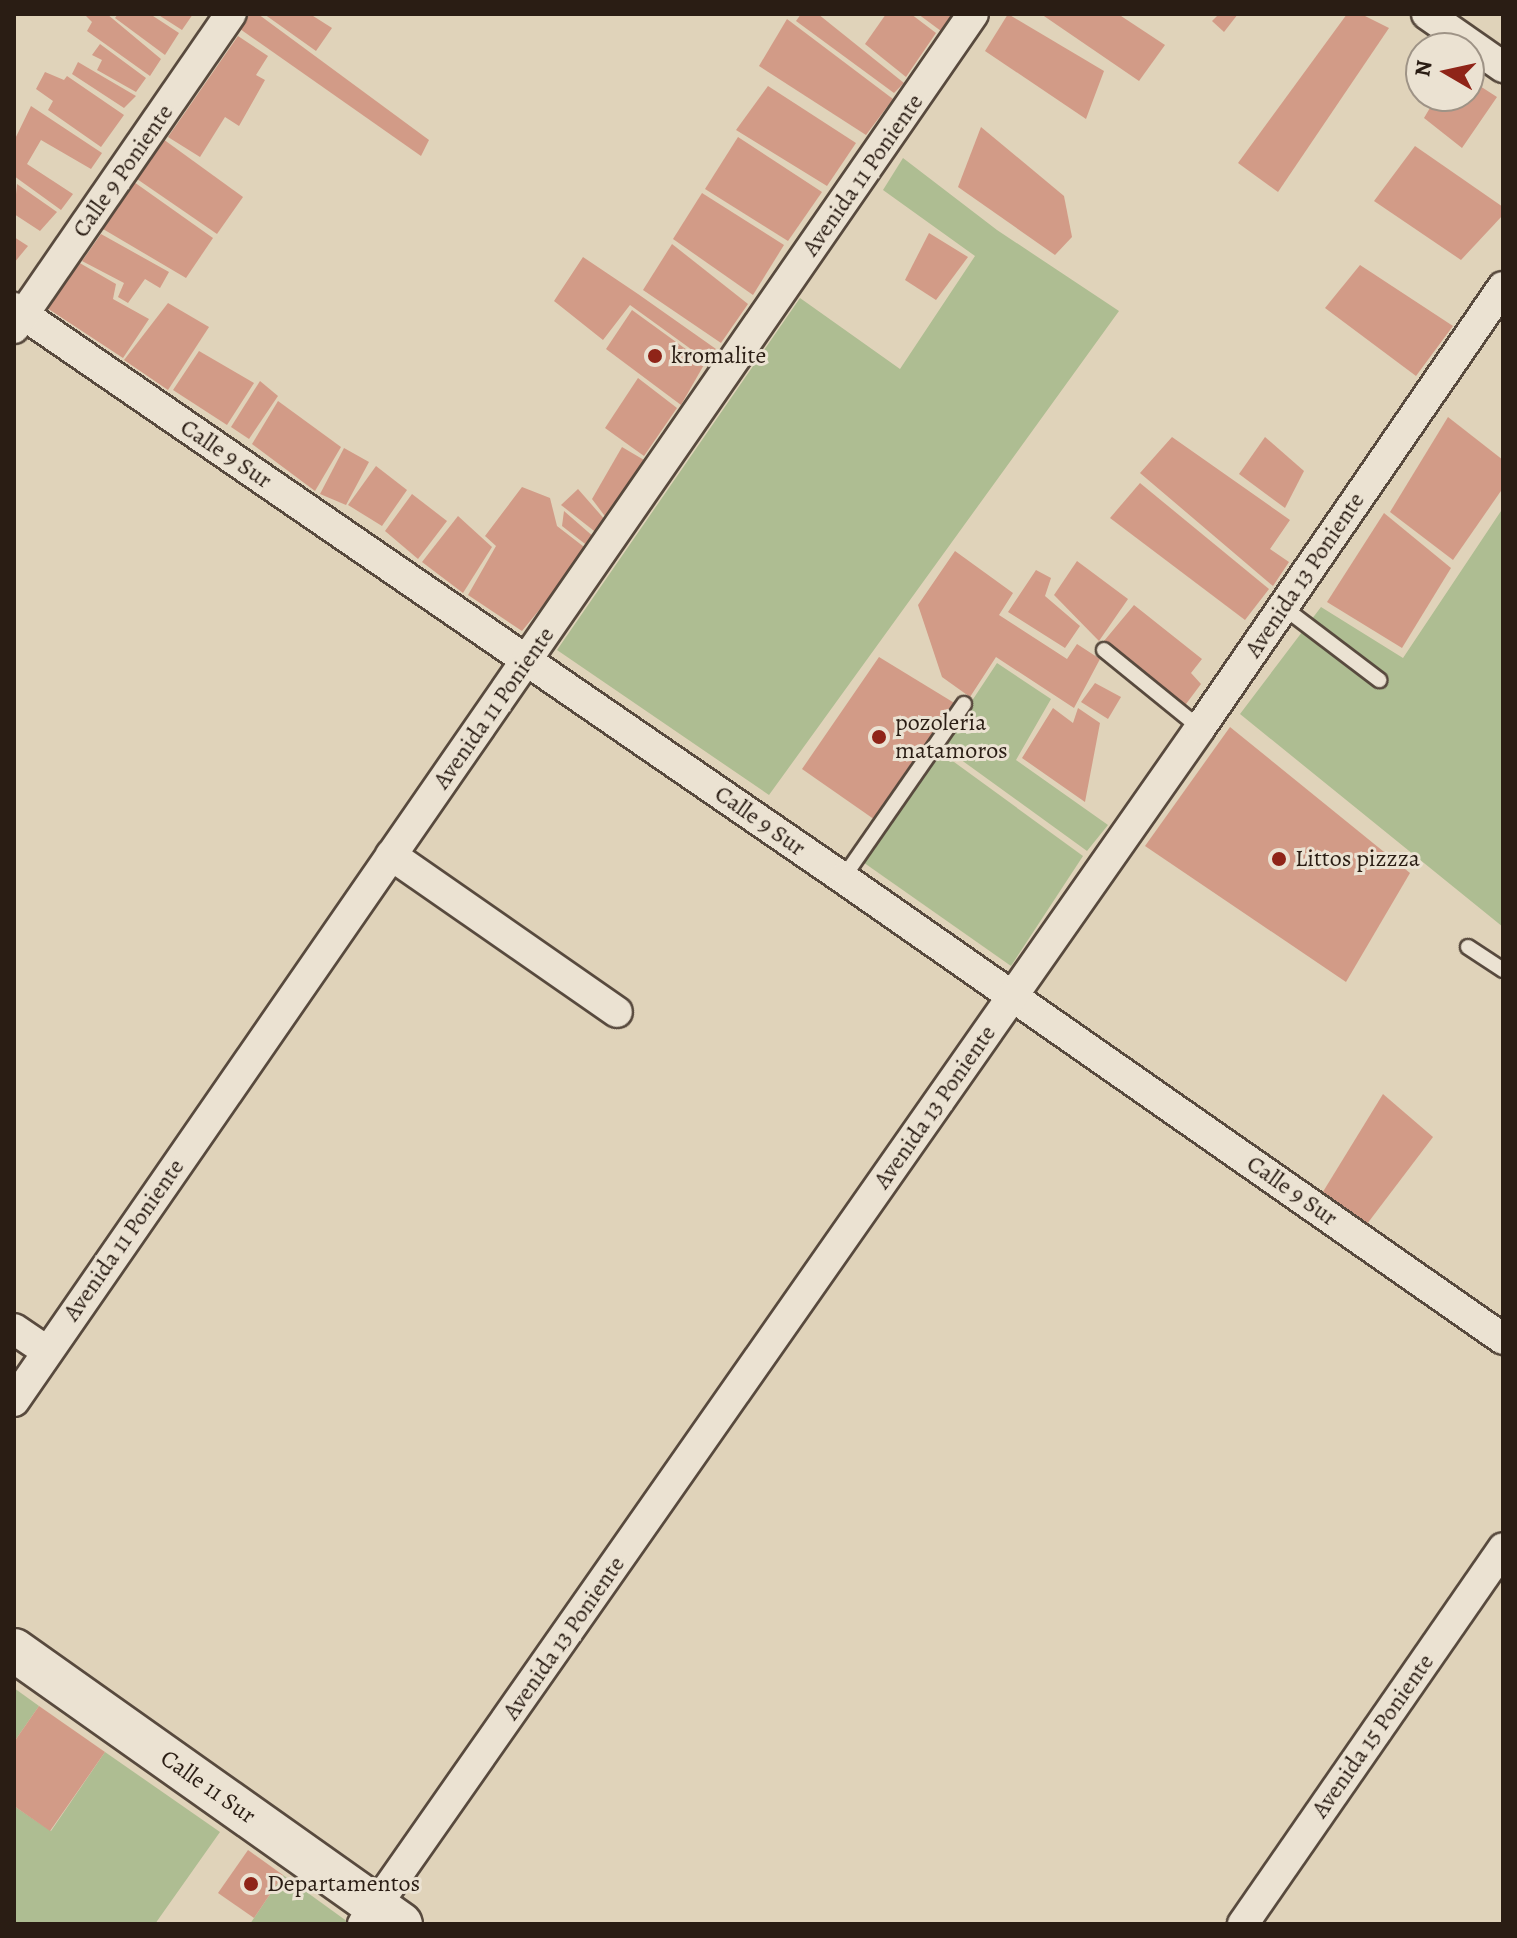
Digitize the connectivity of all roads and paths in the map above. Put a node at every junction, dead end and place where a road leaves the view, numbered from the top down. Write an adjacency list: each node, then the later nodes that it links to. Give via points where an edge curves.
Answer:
1 (231, 14): 6 (street, Calle 9 Poniente)
2 (973, 14): 9 (street, Avenida 11 Poniente)
3 (1427, 14): 4 (street)
4 (1503, 67)
5 (1498, 304): 7 (street, Avenida 13 Poniente)
6 (17, 317): 9 (street, Calle 9 Sur)
7 (1283, 607): 10 (lane); 12 (street, Avenida 13 Poniente)
8 (1104, 650): 12 (lane)
9 (528, 660): 13 (street, Avenida 11 Poniente); 14 (street, Calle 9 Sur)
10 (1379, 680)
11 (964, 704): 14 (lane)
12 (1200, 728): 17 (street, Avenida 13 Poniente)
13 (391, 855): 18 (street); 21 (street, Avenida 11 Poniente)
14 (843, 878): 17 (street, Calle 9 Sur)
15 (1468, 947): 16 (lane)
16 (1503, 970)
17 (1012, 996): 20 (street, Calle 9 Sur); 25 (street, Avenida 13 Poniente)
18 (617, 1012)
19 (14, 1329): 21 (street)
20 (1503, 1339)
21 (47, 1351): 22 (street, Avenida 11 Poniente)
22 (14, 1401)
23 (1503, 1548): 26 (street, Avenida 15 Poniente)
24 (14, 1650): 25 (street, Calle 11 Sur)
25 (380, 1918)
26 (1243, 1924)

